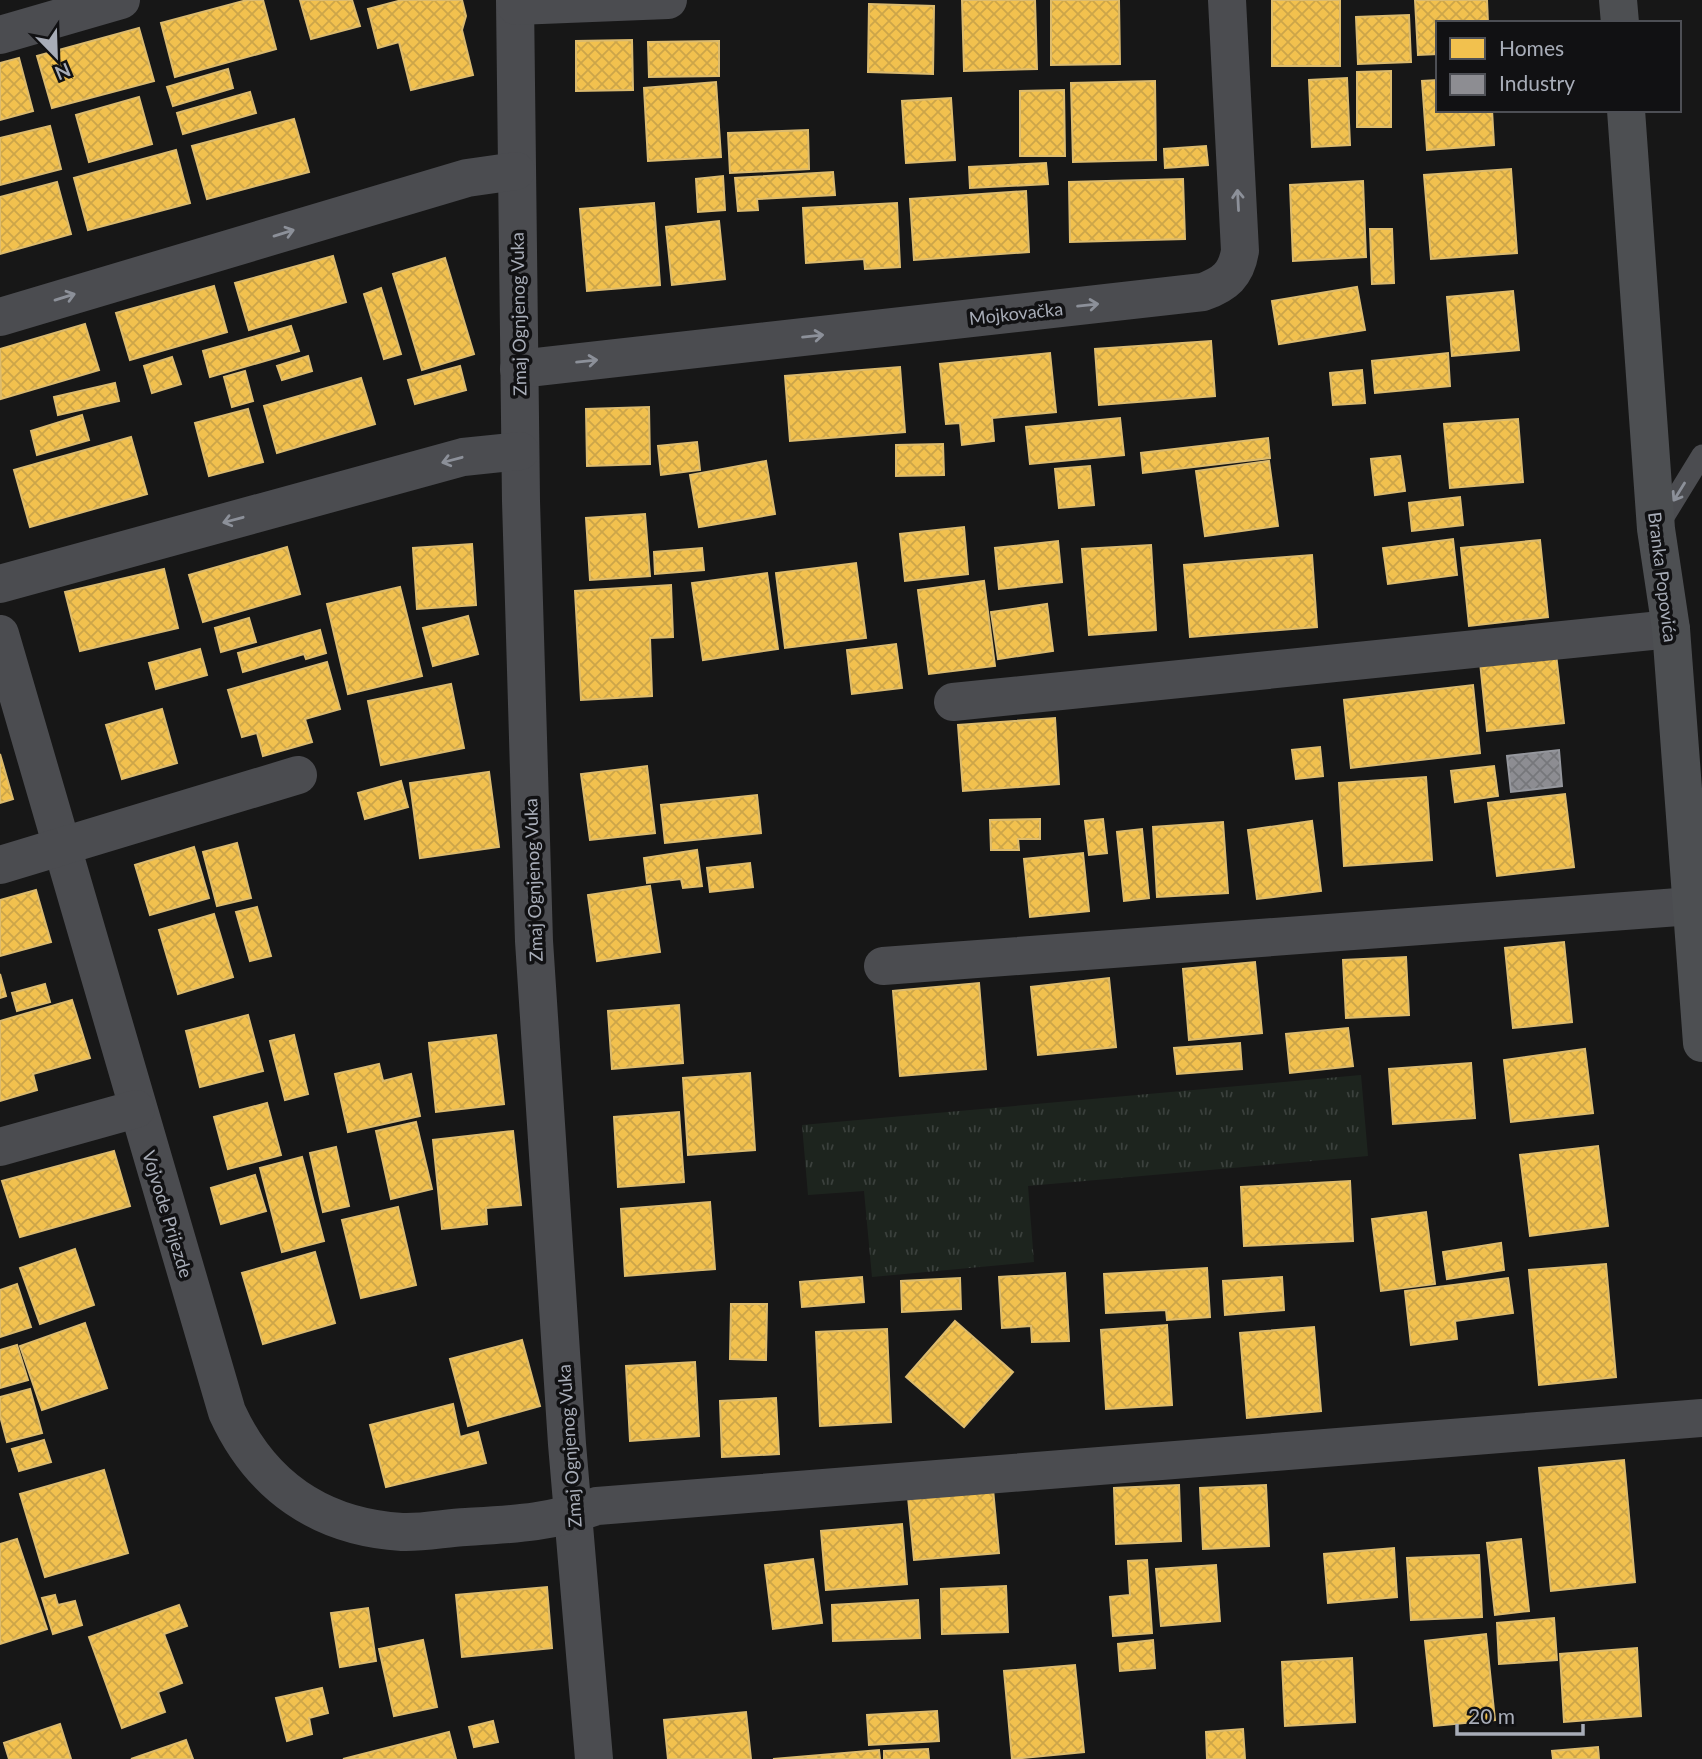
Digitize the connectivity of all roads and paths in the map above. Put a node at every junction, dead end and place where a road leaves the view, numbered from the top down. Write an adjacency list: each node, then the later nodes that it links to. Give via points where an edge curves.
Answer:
1 (121, 0): 7 (street)
2 (668, 0): 5 (street)
3 (1227, 0): 11 (street, Mojkovačka, one-way to 3, via 1203,292 1228,281 1240,251)
4 (1618, 0): 6 (main road)
5 (515, 3): 9 (street, Zmaj Ognjenog Vuka)
6 (1620, 21)
7 (0, 35)
8 (1626, 112): 14 (main road, Branka Popovića)
9 (516, 171): 10 (street, one-way to 9, via 467,178); 11 (street, Zmaj Ognjenog Vuka)
10 (0, 317)
11 (519, 369): 12 (street, Zmaj Ognjenog Vuka)
12 (520, 450): 15 (street, one-way to 15, via 463,457); 28 (street, Zmaj Ognjenog Vuka, via 534,941)
13 (1702, 455): 14 (lane, one-way to 14)
14 (1656, 529): 16 (main road, Branka Popovića)
15 (0, 583)
16 (1671, 629): 18 (street); 22 (main road, Branka Popovića)
17 (0, 634): 20 (street, Vojvode Prijezde)
18 (953, 702)
19 (298, 775): 20 (street)
20 (62, 845): 21 (street); 25 (street, Vojvode Prijezde)
21 (0, 865)
22 (1692, 905): 23 (street); 24 (main road, Branka Popovića)
23 (883, 966)
24 (1702, 1043)
25 (136, 1109): 26 (street); 28 (street, Vojvode Prijezde, via 227,1412 240,1440 280,1488 340,1520 405,1532 542,1523)
26 (0, 1147)
27 (1702, 1418): 28 (street, Vojvode Prijezde, via 597,1506)
28 (573, 1514): 29 (street, Zmaj Ognjenog Vuka)
29 (594, 1759)

